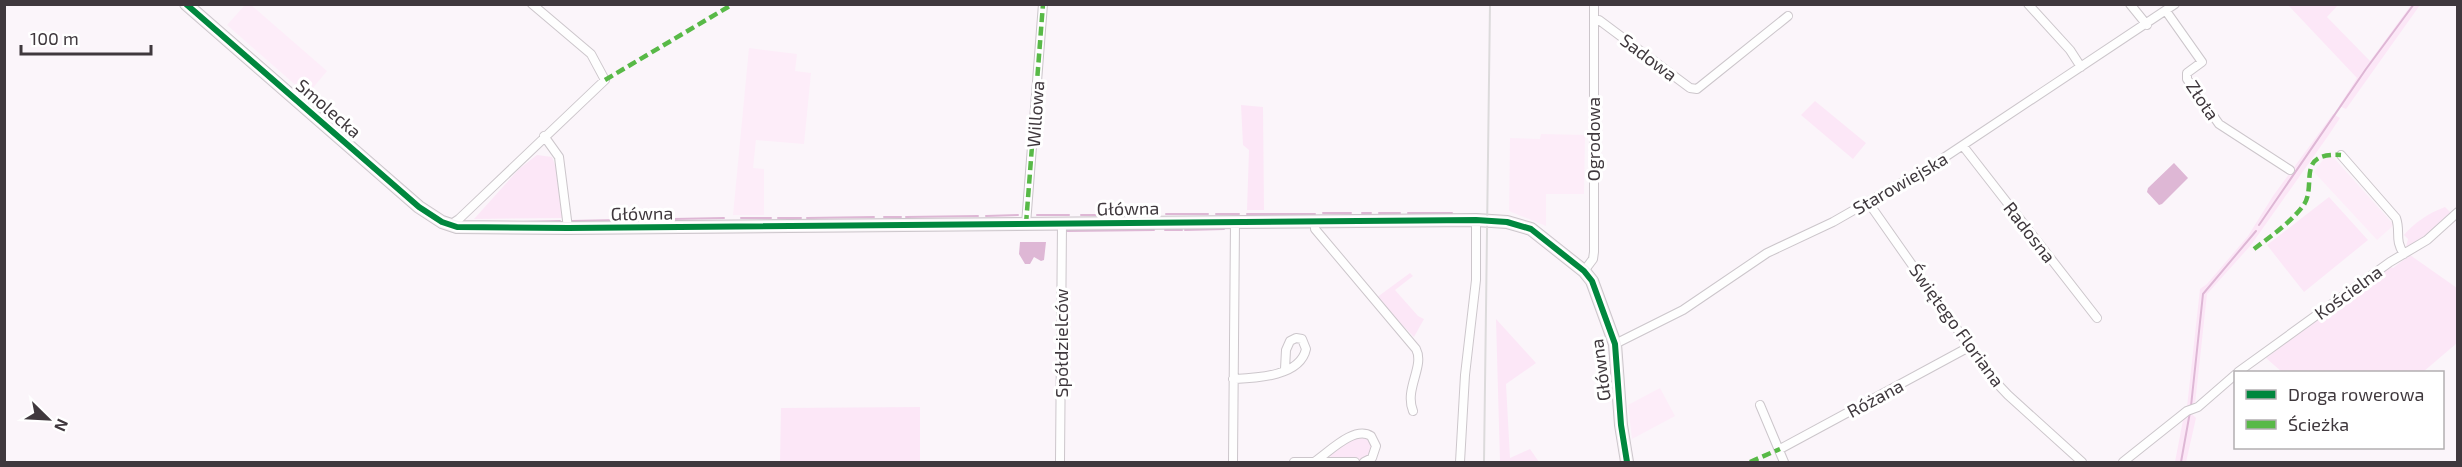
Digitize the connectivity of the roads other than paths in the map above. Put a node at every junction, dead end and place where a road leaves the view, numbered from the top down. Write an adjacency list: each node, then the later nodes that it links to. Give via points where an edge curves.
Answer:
1 (186, 4): 24 (street, Smolecka, via 419,207)
2 (532, 4): 13 (street, via 591,54 605,80)
3 (1043, 4): 23 (street, Willowa)
4 (1594, 4): 10 (street, Ogrodowa)
5 (2028, 4): 12 (street)
6 (2130, 4): 11 (street)
7 (2175, 4): 8 (street, Starowiejska)
8 (2166, 11): 11 (street, Starowiejska); 16 (street, Złota, via 2202,62 2187,73 2187,79 2219,124)
9 (1788, 16): 10 (street, Sadowa, via 1697,89 1690,88)
10 (1594, 20): 27 (street, Ogrodowa, via 1594,252)
11 (2147, 25): 12 (street, Starowiejska)
12 (2081, 67): 14 (street, Starowiejska)
13 (544, 136): 24 (street); 25 (street, via 559,157)
14 (1963, 146): 17 (street, Starowiejska); 28 (street, Radosna)
15 (2341, 155): 26 (street, via 2396,218 2397,239)
16 (2290, 171)
17 (1868, 202): 29 (street, Starowiejska, via 1767,254 1683,310); 30 (street, Świętego Floriana)
18 (2457, 212): 26 (street, Kościelna, via 2427,240)
19 (1476, 220): 20 (street, Główna); 27 (street, Główna, via 1507,222 1531,229); 44 (street, via 1476,280)
20 (1315, 221): 21 (street, Główna); 36 (street, via 1315,229 1416,349 1419,358 1410,397)
21 (1235, 222): 22 (street, Główna); 34 (street)
22 (1062, 223): 23 (street, Główna); 38 (street, Spółdzielców)
23 (1026, 224): 25 (street, Główna)
24 (453, 226): 25 (street, Główna)
25 (568, 228)
26 (2404, 254): 32 (street, Kościelna)
27 (1584, 271): 29 (street, Główna, via 1594,285)
28 (2097, 318)
29 (1615, 344): 45 (street, Główna)
30 (1969, 347): 37 (street, Różana); 47 (street, Świętego Floriana, via 2008,395)
31 (1285, 369): 34 (street, via 1266,378)
32 (2240, 371)
33 (2234, 376): 48 (street, Kościelna)
34 (1233, 379): 39 (street)
35 (1760, 405): 37 (street)
36 (1413, 411)
37 (1780, 449): 46 (street)
38 (1060, 462)
39 (1233, 462)
40 (1294, 462): 41 (street)
41 (1314, 462): 42 (street); 43 (street, via 1351,436 1362,433 1371,436 1376,446 1372,458)
42 (1356, 462)
43 (1364, 462)
44 (1460, 462)
45 (1627, 462)
46 (1784, 462)
47 (2082, 462)
48 (2123, 462)

